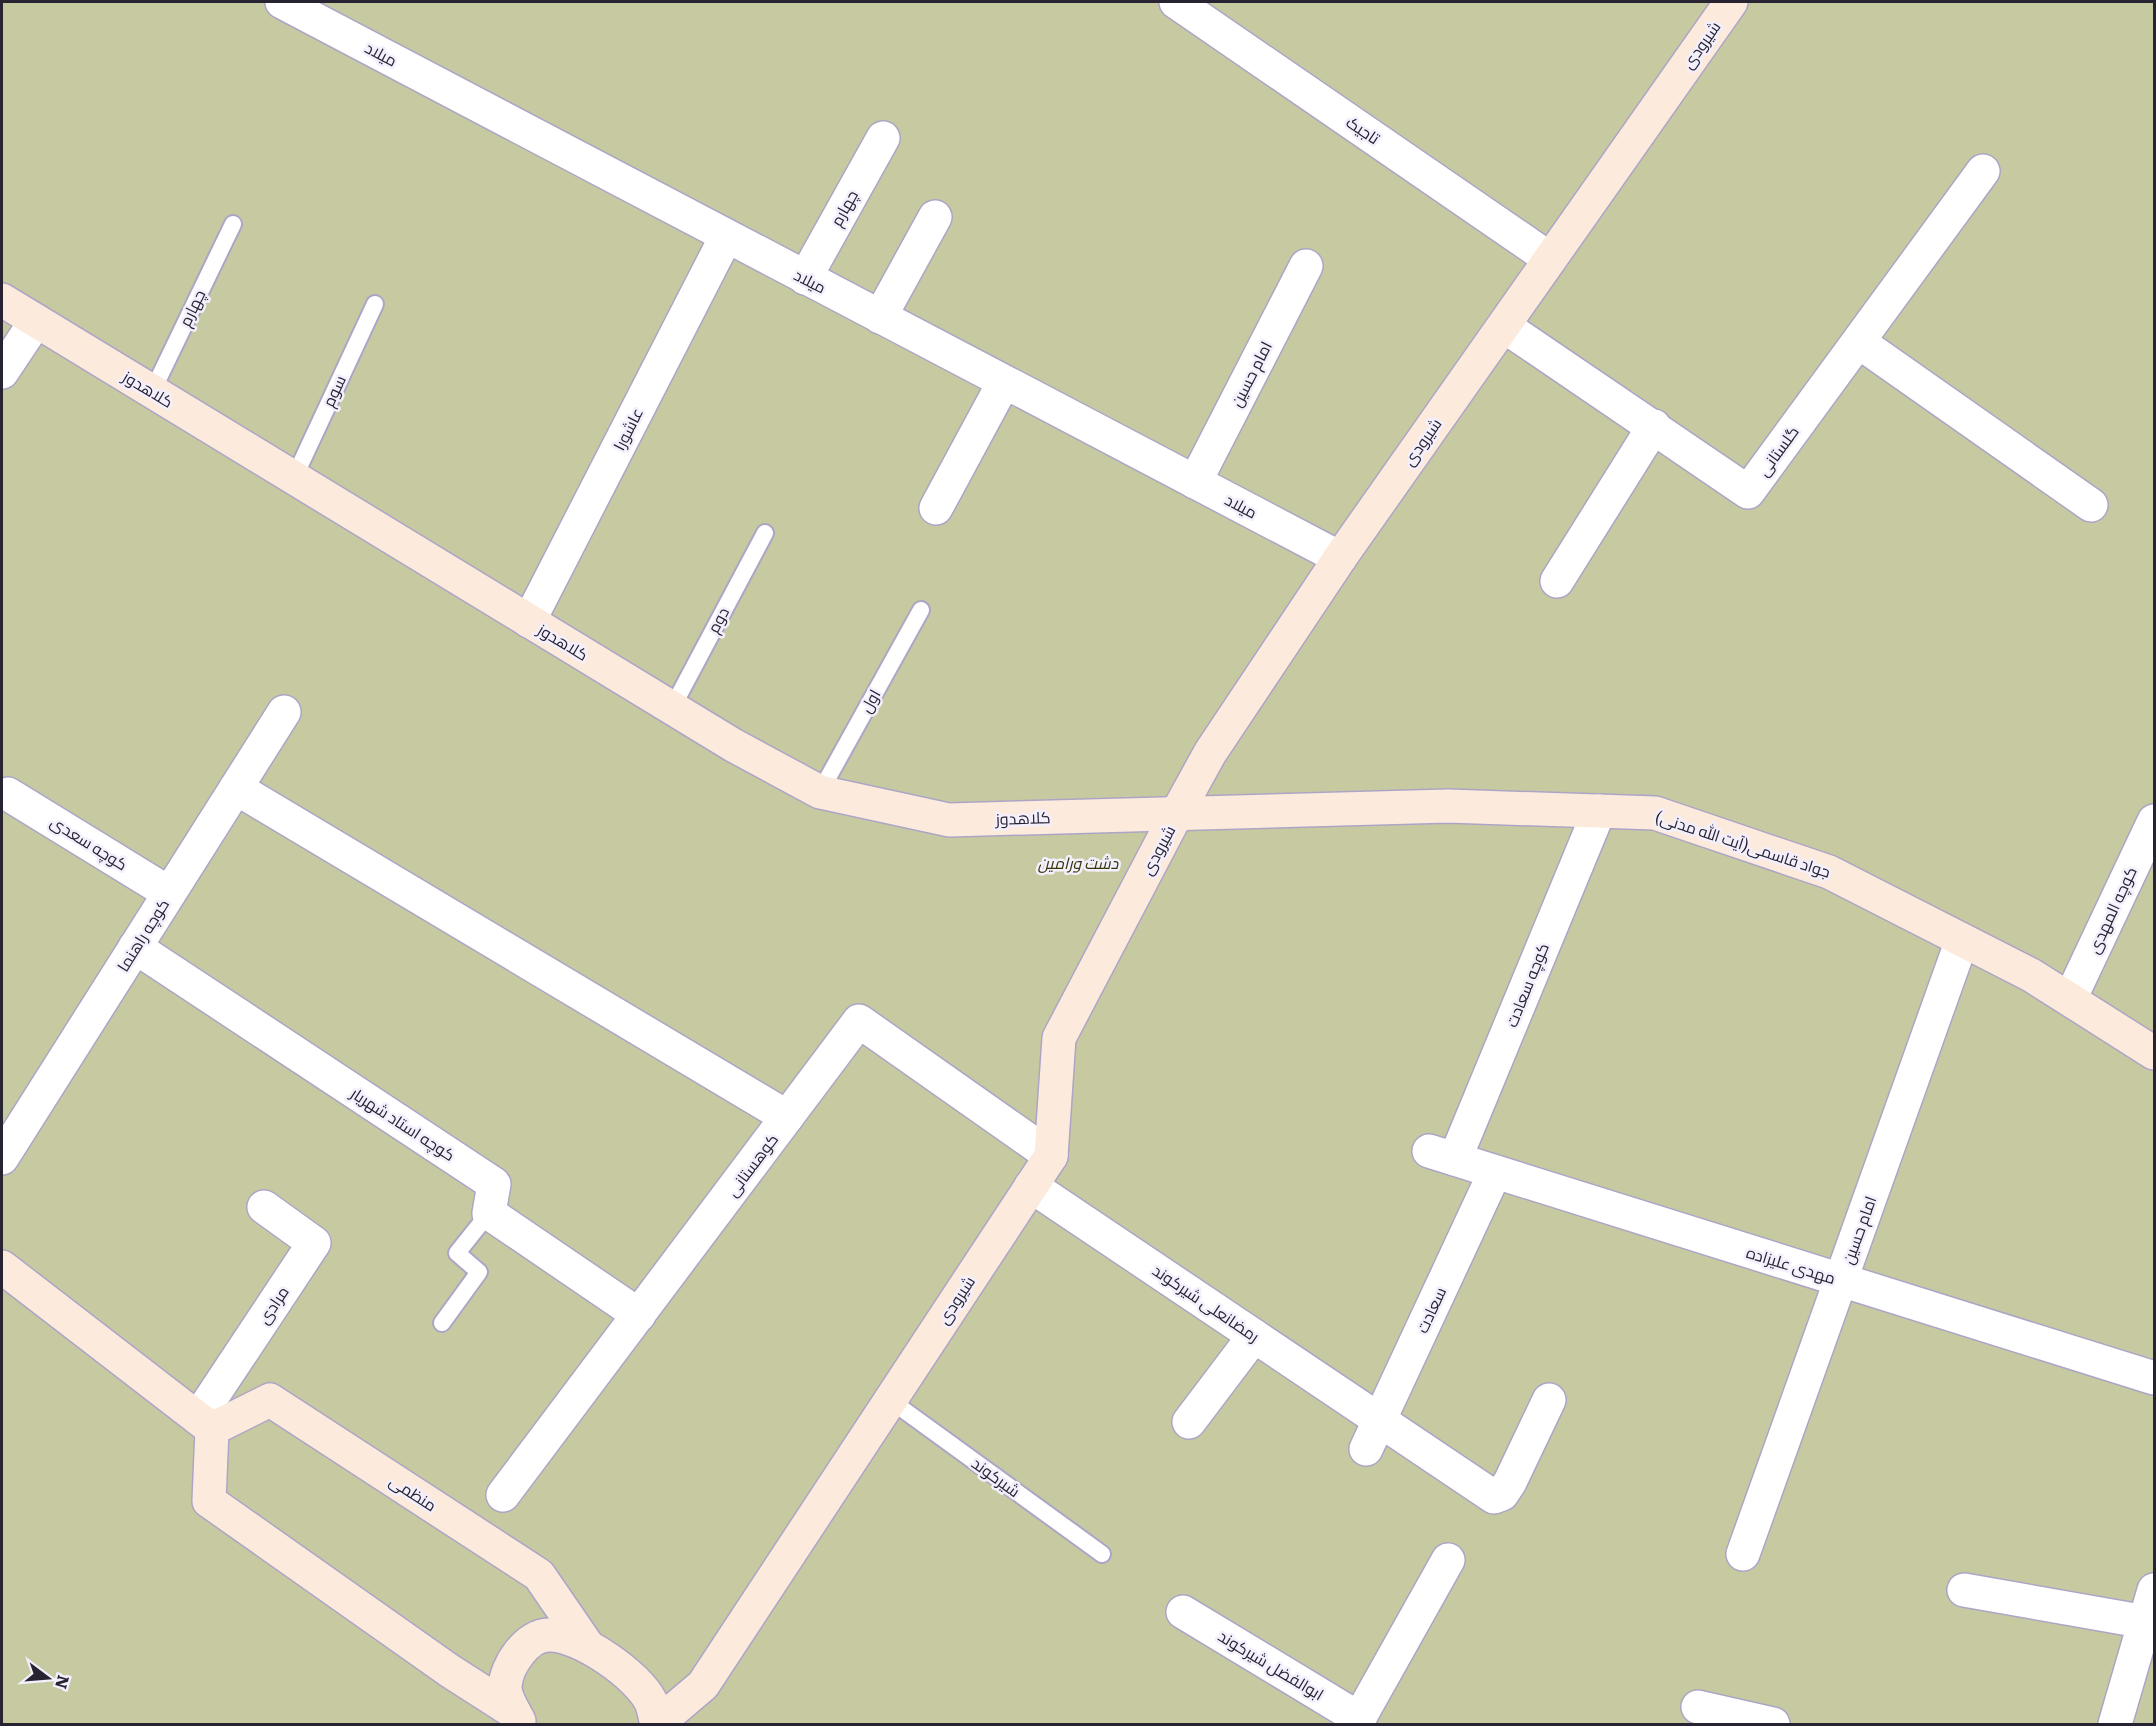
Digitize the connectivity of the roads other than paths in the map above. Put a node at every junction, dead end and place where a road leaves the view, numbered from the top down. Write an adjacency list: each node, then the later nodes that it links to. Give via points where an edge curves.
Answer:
1 (1176, 2): 9 (street, تاجیک)
2 (1731, 2): 9 (street, شیرودی)
3 (291, 4): 8 (street, میلاد)
4 (883, 138): 11 (street, چهارم)
5 (1983, 171): 17 (street, گلستانی)
6 (935, 217): 14 (street)
7 (233, 224): 20 (lane, چهارم)
8 (726, 237): 11 (street, میلاد); 30 (street, عاشورا)
9 (1550, 259): 16 (street, شیرودی)
10 (1306, 266): 23 (street, امام حسین)
11 (805, 278): 14 (street, میلاد)
12 (2, 300): 15 (street, کلاهدوز)
13 (375, 304): 22 (lane, سوم)
14 (880, 317): 19 (street, میلاد)
15 (36, 321): 18 (street); 20 (street, کلاهدوز)
16 (1504, 326): 21 (street, گلستانی); 27 (street, شیرودی)
17 (1859, 342): 21 (street, گلستانی, via 1748,492); 24 (street)
18 (2, 372)
19 (1004, 382): 23 (street, میلاد); 25 (street)
20 (152, 392): 22 (street, کلاهدوز)
21 (1654, 426): 28 (street)
22 (294, 478): 30 (street, کلاهدوز)
23 (1195, 482): 27 (street, میلاد)
24 (2091, 504)
25 (936, 508)
26 (765, 533): 31 (lane, دوم)
27 (1340, 558): 37 (street, شیرودی, via 1210,753)
28 (1557, 581)
29 (921, 610): 34 (lane, اول)
30 (530, 621): 31 (street, کلاهدوز)
31 (672, 708): 34 (street, کلاهدوز)
32 (284, 711): 33 (street, کوچه راهنما)
33 (236, 788): 39 (street, کوچه راهنما); 44 (street)
34 (820, 792): 37 (street, کلاهدوز, via 949,819)
35 (8, 794): 39 (street, کوچه سعدی)
36 (1599, 811): 37 (street, جواد قاسمی(آیت الله مدنی), via 1448,806); 40 (street, جواد قاسمی(آیت الله مدنی), via 1655,813 1829,872); 45 (street, کوچه سعادت)
37 (1177, 813): 46 (street, شیرودی, via 1059,1038)
38 (2154, 821): 42 (street, کوچه المهدی)
39 (169, 893): 41 (street, کوچه راهنما)
40 (1962, 940): 42 (street, جواد قاسمی(آیت الله مدنی)); 53 (street, امام حسین)
41 (135, 947): 47 (street, کوچه راهنما); 51 (street, کوچه استاد شهریار, via 494,1184)
42 (2070, 999): 43 (street, جواد قاسمی(آیت الله مدنی))
43 (2154, 1053)
44 (787, 1117): 46 (street, کوهستانی, via 859,1021); 54 (street, کوهستانی)
45 (1442, 1155): 48 (street, مهدی علیزاده)
46 (1051, 1156): 49 (street, شیرودی)
47 (2, 1158)
48 (1495, 1172): 53 (street, مهدی علیزاده); 62 (street, سعادت)
49 (1031, 1186): 56 (street, رمضانعلی شیرکوند); 58 (street, شیرودی)
50 (264, 1207): 61 (street, مرادی, via 314,1243)
51 (489, 1213): 54 (street); 55 (lane, via 457,1253 479,1272)
52 (2, 1267): 61 (street)
53 (1841, 1281): 57 (street, مهدی علیزاده); 65 (street, امام حسین)
54 (639, 1315): 63 (street, کوهستانی)
55 (442, 1323)
56 (1254, 1336): 60 (street); 62 (street, رمضانعلی شیرکوند)
57 (2154, 1378)
58 (890, 1400): 64 (lane, شیرکوند); 75 (street, شیرودی, via 703,1685)
59 (1549, 1400): 62 (street, رمضانعلی شیرکوند, via 1510,1482 1503,1494 1494,1497)
60 (1189, 1422)
61 (205, 1423): 71 (street, منظمی, via 270,1400 539,1575); 73 (street, via 209,1501)
62 (1373, 1435)
63 (503, 1495)
64 (1102, 1554)
65 (1743, 1554)
66 (1448, 1560): 74 (street)
67 (1964, 1590): 70 (street)
68 (2154, 1590): 70 (street)
69 (1183, 1612): 74 (street, ابوالفضل شیرکوند)
70 (2146, 1622): 77 (street)
71 (587, 1645): 73 (street, via 549,1634 532,1640 519,1653 505,1688); 75 (street, via 632,1677 651,1702)
72 (1698, 1707): 76 (street)
73 (519, 1721)
74 (1358, 1722)
75 (657, 1725)
76 (1773, 1725)
77 (2115, 1725)

